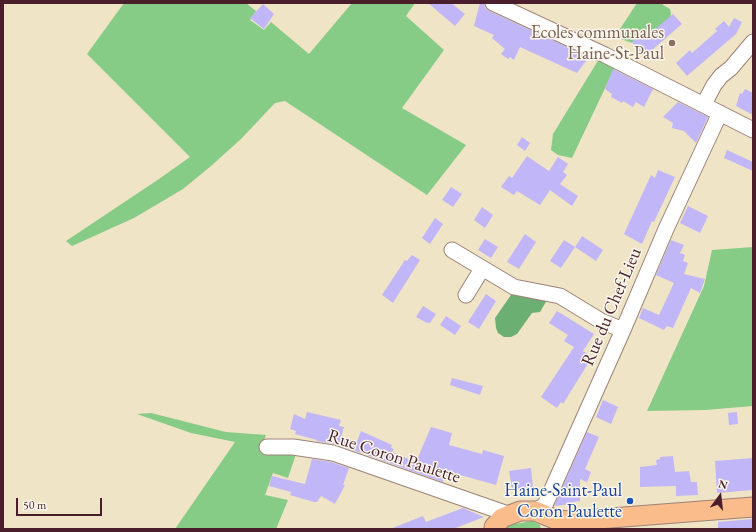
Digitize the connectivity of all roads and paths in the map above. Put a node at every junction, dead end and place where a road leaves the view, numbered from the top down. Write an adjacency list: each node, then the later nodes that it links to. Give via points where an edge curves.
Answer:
1 (493, 3): 3 (street)
2 (753, 42): 3 (street, Rue du Chef-Lieu, via 714,85)
3 (712, 109): 4 (street); 8 (street, Rue du Chef-Lieu)
4 (753, 130)
5 (452, 250): 6 (street)
6 (482, 269): 7 (street); 8 (street, via 514,287 560,296 601,321)
7 (466, 295)
8 (624, 330): 12 (street, Rue du Chef-Lieu, via 545,505)
9 (267, 446): 11 (street, Rue Coron Paulette, via 332,453)
10 (753, 507): 12 (main road)
11 (508, 514): 12 (main road, via 520,511); 13 (main road)
12 (547, 522)
13 (491, 528)

